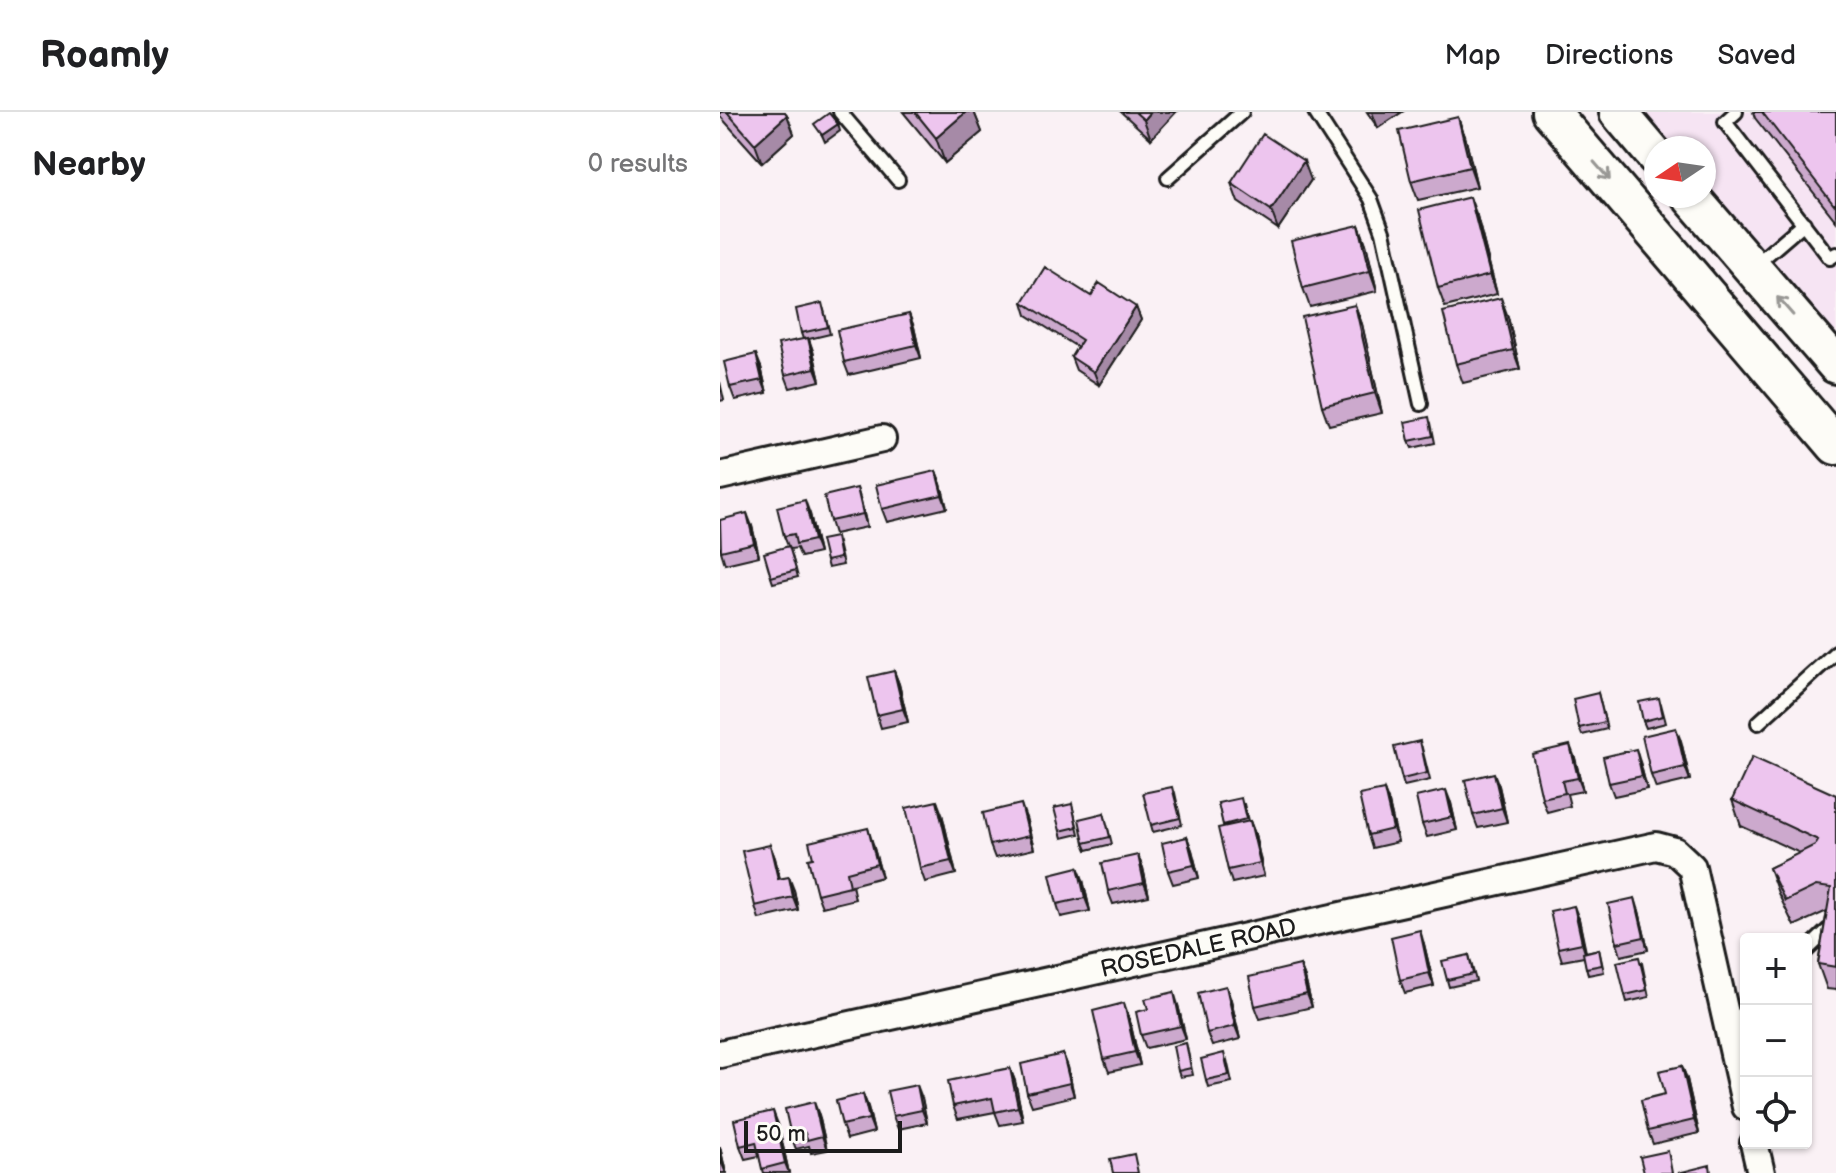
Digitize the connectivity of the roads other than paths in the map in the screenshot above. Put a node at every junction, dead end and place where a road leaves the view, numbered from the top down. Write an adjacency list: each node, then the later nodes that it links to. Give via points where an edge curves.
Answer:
1 (840, 112): 9 (lane)
2 (1242, 112): 8 (lane)
3 (1315, 112): 16 (lane, via 1371,199 1383,232)
4 (1551, 112): 14 (street, one-way to 14)
5 (1618, 112): 7 (street)
6 (1736, 112): 11 (lane, via 1725,122)
7 (1644, 143)
8 (1168, 178)
9 (898, 180)
10 (1700, 208): 13 (street)
11 (1804, 223): 12 (lane, via 1830,258); 13 (lane)
12 (1836, 254)
13 (1751, 268): 15 (street, one-way to 13)
14 (1704, 291): 17 (street, via 1738,302); 19 (street)
15 (1832, 351)
16 (1421, 404)
17 (1836, 415)
18 (882, 439): 20 (street)
19 (1836, 446)
20 (720, 476)
21 (1836, 652): 22 (lane)
22 (1758, 723)
23 (1828, 930): 24 (lane)
24 (1812, 945)
25 (1737, 1019): 26 (street, ROSEDALE ROAD, via 1692,867 1675,851 1656,846); 27 (street)
26 (720, 1054)
27 (1743, 1077)
28 (1755, 1149): 29 (street)
29 (1761, 1173)

